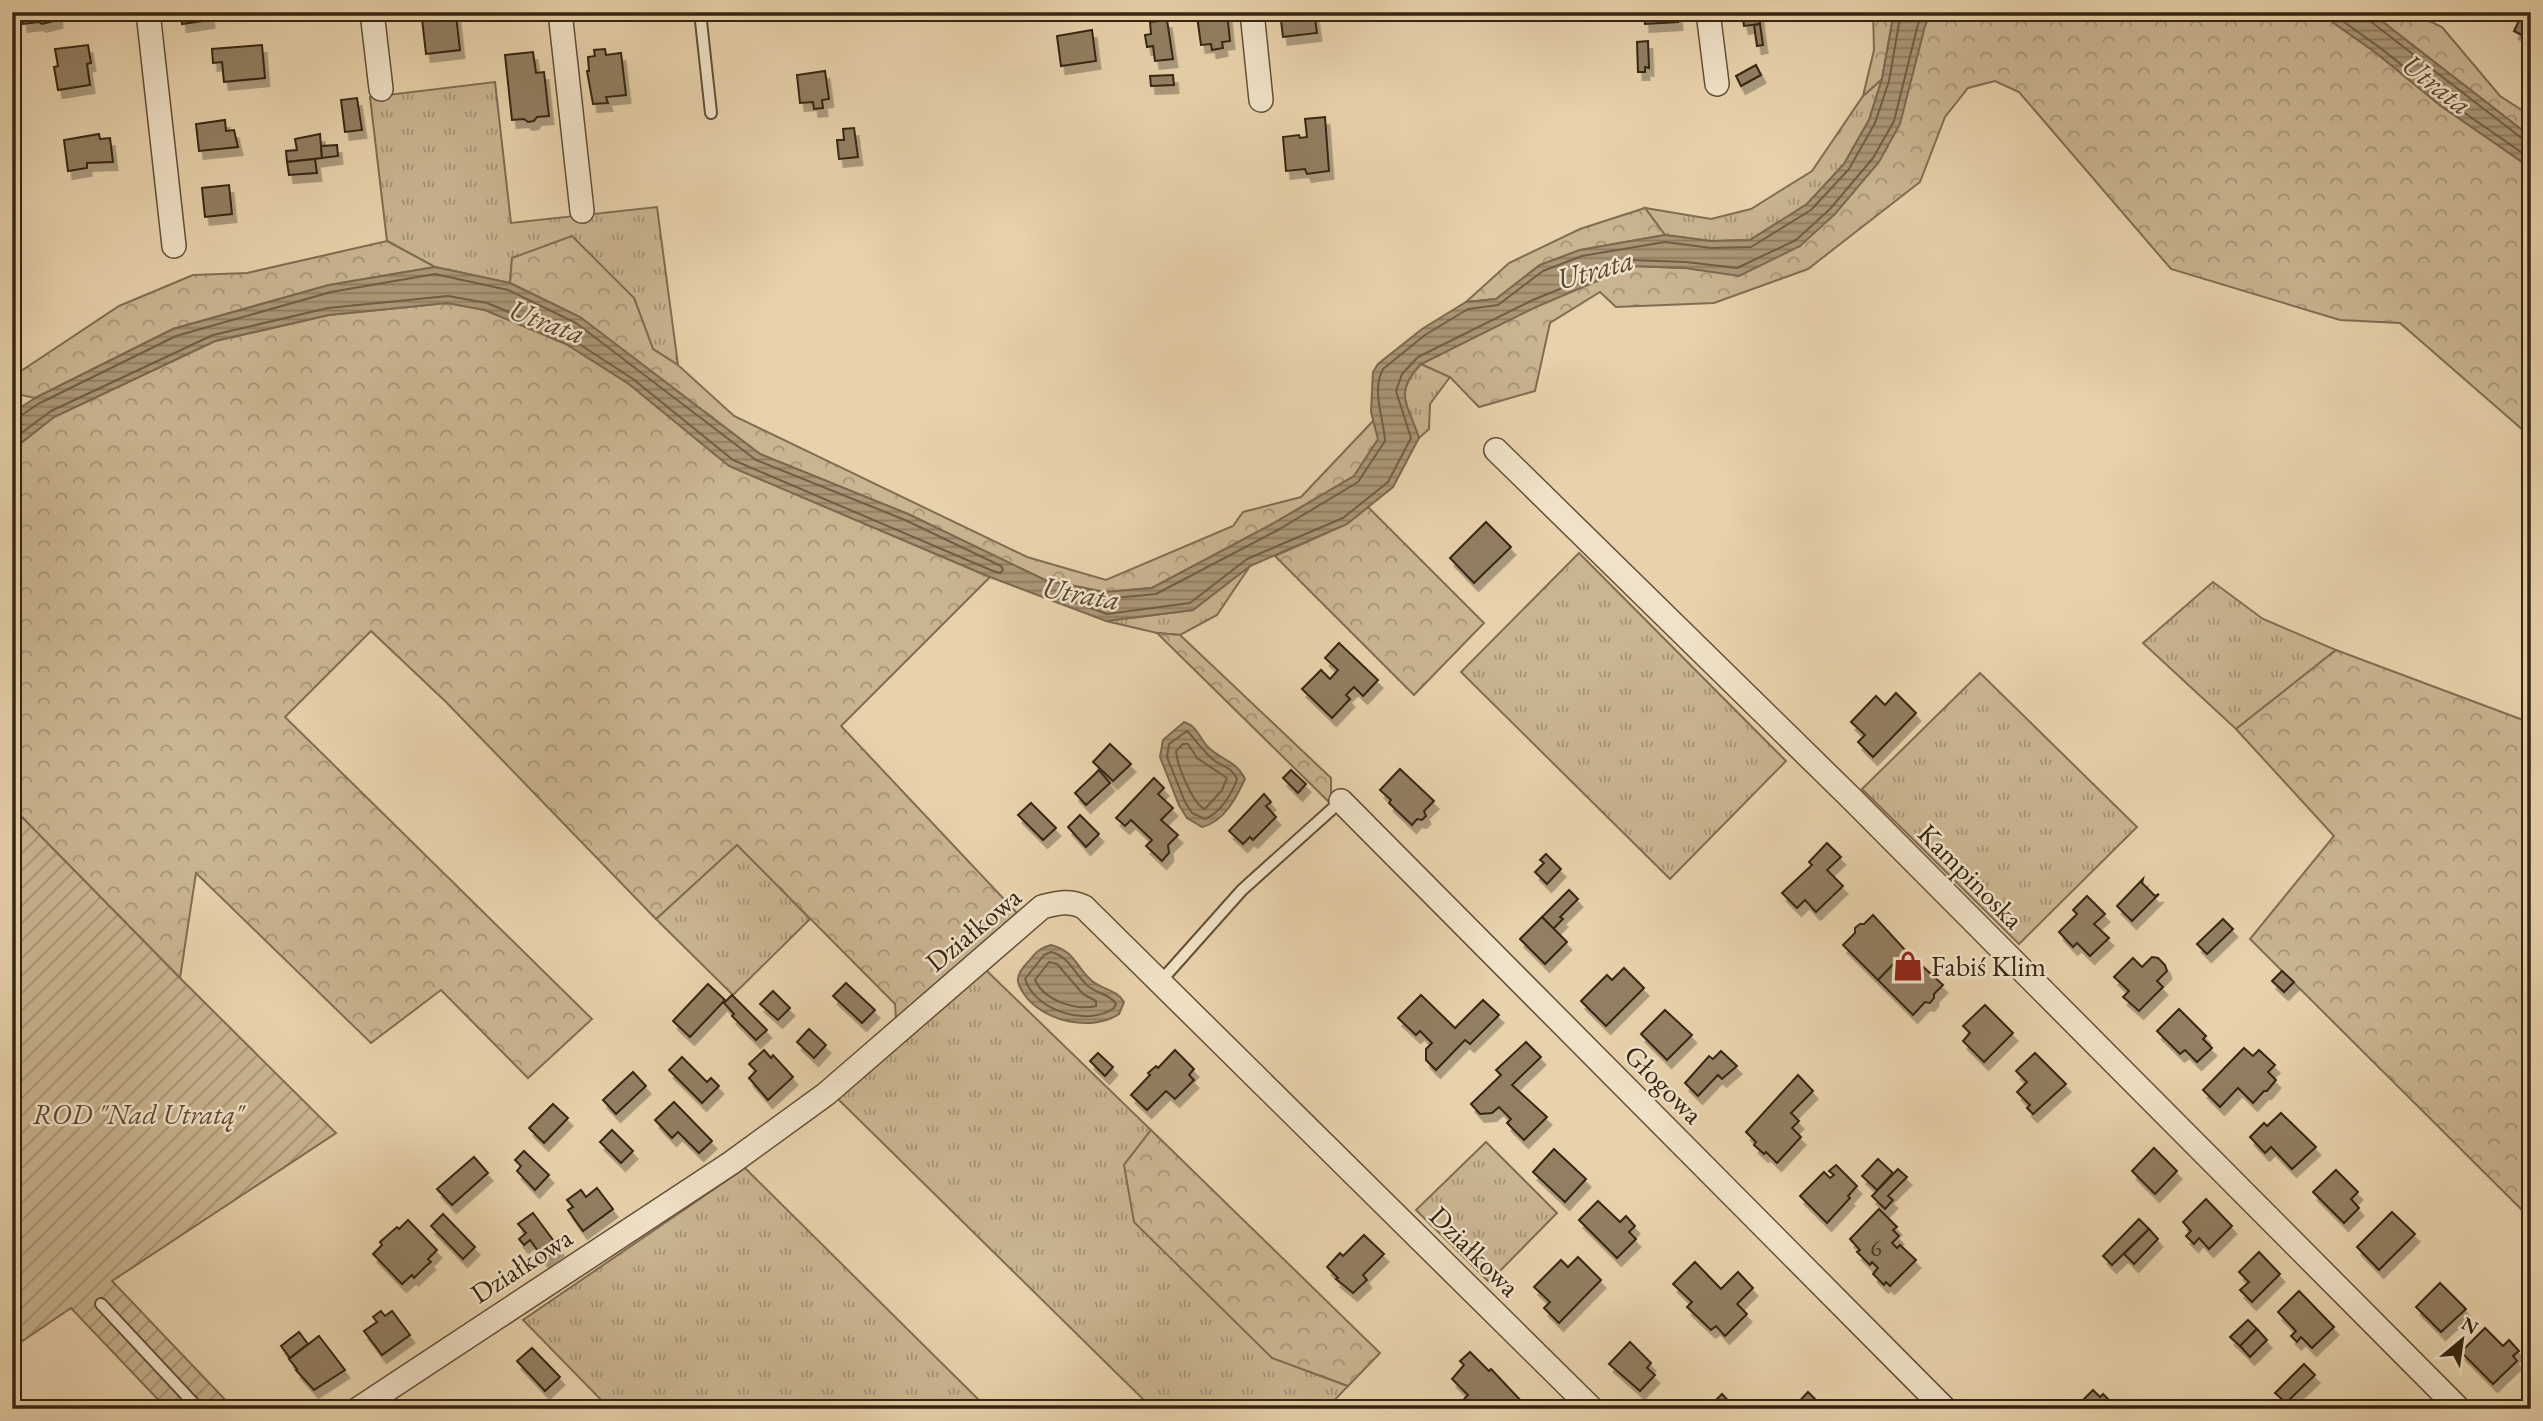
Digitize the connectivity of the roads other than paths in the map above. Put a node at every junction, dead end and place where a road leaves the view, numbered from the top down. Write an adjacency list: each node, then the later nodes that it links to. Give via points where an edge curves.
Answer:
1 (148, 12): 12 (street)
2 (372, 12): 8 (street)
3 (560, 12): 11 (street)
4 (700, 12): 10 (lane)
5 (1252, 12): 9 (street)
6 (1708, 12): 7 (street)
7 (1717, 84)
8 (381, 89)
9 (1261, 100)
10 (711, 113)
11 (582, 211)
12 (174, 246)
13 (1496, 450): 21 (street, Kampinoska, via 1851,798)
14 (1341, 801): 15 (lane, via 1242,890); 20 (street, Głogowa)
15 (1160, 982): 17 (street, Działkowa, via 1084,907 1062,902 1042,907 826,1094 731,1163); 19 (street, Działkowa)
16 (101, 1304): 18 (lane)
17 (366, 1407)
18 (199, 1409)
19 (1592, 1409)
20 (1945, 1409)
21 (2459, 1409)

